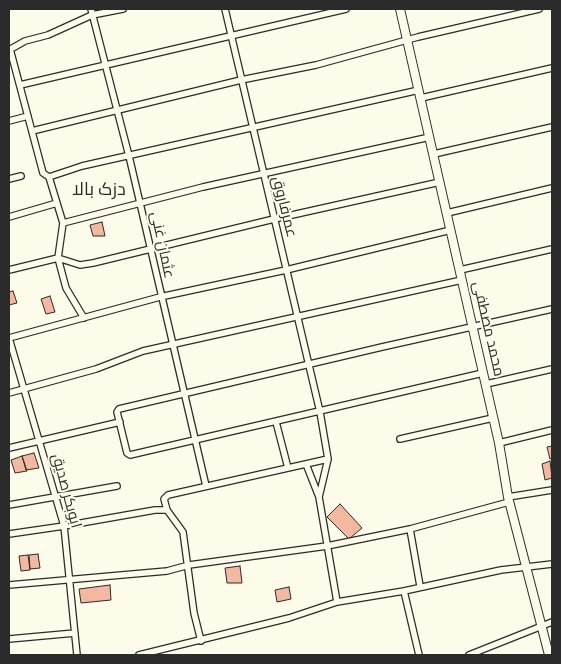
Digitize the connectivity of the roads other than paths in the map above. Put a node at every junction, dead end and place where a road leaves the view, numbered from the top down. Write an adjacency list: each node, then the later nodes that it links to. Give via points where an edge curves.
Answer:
1 (123, 9): 6 (street)
2 (225, 9): 7 (street, عمرفاروق)
3 (346, 9): 7 (street)
4 (400, 9): 8 (street, محمد مصطفی)
5 (539, 9): 8 (street)
6 (92, 12): 9 (street, via 48,35); 10 (street, عثمان غنی)
7 (231, 34): 10 (street); 12 (street, عمرفاروق)
8 (408, 41): 12 (street); 14 (street, محمد مصطفی)
9 (9, 49): 13 (street)
10 (105, 63): 13 (street); 16 (street, عثمان غنی)
11 (552, 68): 15 (street)
12 (241, 80): 16 (street); 19 (street, عمرفاروق)
13 (20, 84): 17 (street)
14 (419, 90): 15 (street, محمد مصطفی); 19 (street)
15 (421, 98): 22 (street, محمد مصطفی)
16 (117, 109): 21 (street); 24 (street, عثمان غنی)
17 (28, 116): 18 (street); 21 (street)
18 (9, 121)
19 (252, 126): 24 (street); 25 (street, عمرفاروق)
20 (552, 127): 23 (street)
21 (32, 131): 27 (street, via 43,173)
22 (430, 137): 23 (street, محمد مصطفی); 25 (street)
23 (434, 154): 29 (street, محمد مصطفی)
24 (129, 156): 27 (street); 32 (street, عثمان غنی)
25 (263, 174): 32 (street); 35 (street, عمرفاروق)
26 (21, 176): 28 (street)
27 (49, 177): 31 (street)
28 (9, 179)
29 (440, 182): 33 (street, محمد مصطفی); 35 (street)
30 (552, 188): 33 (street)
31 (57, 203): 34 (street); 36 (street)
32 (140, 204): 36 (street); 38 (street, عثمان غنی)
33 (448, 213): 37 (street, محمد مصطفی)
34 (9, 217)
35 (274, 219): 38 (street); 42 (street, عمرفاروق)
36 (63, 223): 40 (street)
37 (451, 230): 42 (street); 43 (street, محمد مصطفی)
38 (150, 249): 40 (street, via 80,265); 45 (street, عثمان غنی)
39 (552, 249): 43 (street)
40 (58, 258): 41 (street); 48 (street, via 66,288)
41 (9, 270)
42 (286, 270): 45 (street); 47 (street, عمرفاروق)
43 (460, 270): 44 (street, محمد مصطفی)
44 (462, 280): 47 (street); 49 (street, محمد مصطفی)
45 (160, 297): 48 (street); 51 (street, عثمان غنی)
46 (552, 309): 49 (street)
47 (298, 317): 51 (street); 52 (street, عمرفاروق)
48 (84, 318): 50 (street)
49 (473, 328): 52 (street); 54 (street, محمد مصطفی)
50 (9, 338): 56 (street, ابوبکر صدیق)
51 (172, 345): 56 (street); 58 (street, عثمان غنی)
52 (309, 364): 58 (street); 59 (street, عمرفاروق)
53 (552, 369): 55 (street)
54 (483, 373): 55 (street, محمد مصطفی); 59 (street)
55 (486, 384): 60 (street, محمد مصطفی)
56 (23, 388): 57 (street); 65 (street, ابوبکر صدیق)
57 (9, 393)
58 (185, 394): 61 (street, via 118,410); 66 (street, عثمان غنی)
59 (320, 412): 62 (street); 69 (street)
60 (493, 418): 64 (street); 67 (street, محمد مصطفی)
61 (120, 422): 65 (street); 66 (street, via 128,455)
62 (276, 422): 66 (street); 71 (street)
63 (552, 430): 67 (street)
64 (400, 439)
65 (40, 440): 68 (street); 75 (street, ابوبکر صدیق)
66 (195, 441): 73 (street, عثمان غنی)
67 (499, 443): 77 (street, محمد مصطفی)
68 (9, 448)
69 (328, 459): 70 (street); 76 (street)
70 (306, 464): 71 (street); 76 (street)
71 (288, 468): 73 (street)
72 (117, 486): 75 (street)
73 (206, 486): 79 (street, via 168,495 164,499)
74 (552, 490): 77 (street)
75 (56, 496): 78 (street); 80 (street, ابوبکر صدیق)
76 (319, 497): 83 (street)
77 (509, 500): 81 (street); 86 (street, محمد مصطفی)
78 (9, 505)
79 (167, 510): 80 (street); 85 (street, via 183,532)
80 (64, 526): 82 (street); 87 (street, ابوبکر صدیق)
81 (410, 529): 83 (street); 89 (street)
82 (9, 534)
83 (327, 546): 85 (street); 91 (street)
84 (552, 564): 86 (street)
85 (189, 565): 87 (street, via 167,571); 96 (street, via 194,613)
86 (526, 566): 89 (street); 93 (street, محمد مصطفی)
87 (70, 578): 88 (street); 94 (street, ابوبکر صدیق)
88 (9, 584)
89 (420, 586): 90 (street)
90 (404, 592): 91 (street); 100 (street)
91 (337, 602): 96 (street)
92 (552, 622): 93 (street)
93 (541, 625): 101 (street); 102 (street, محمد مصطفی)
94 (75, 633): 95 (street); 98 (street, ابوبکر صدیق)
95 (9, 639)
96 (201, 641): 97 (street)
97 (165, 652): 99 (street)
98 (77, 655)
99 (139, 655)
100 (419, 655)
101 (469, 655)
102 (550, 655)

